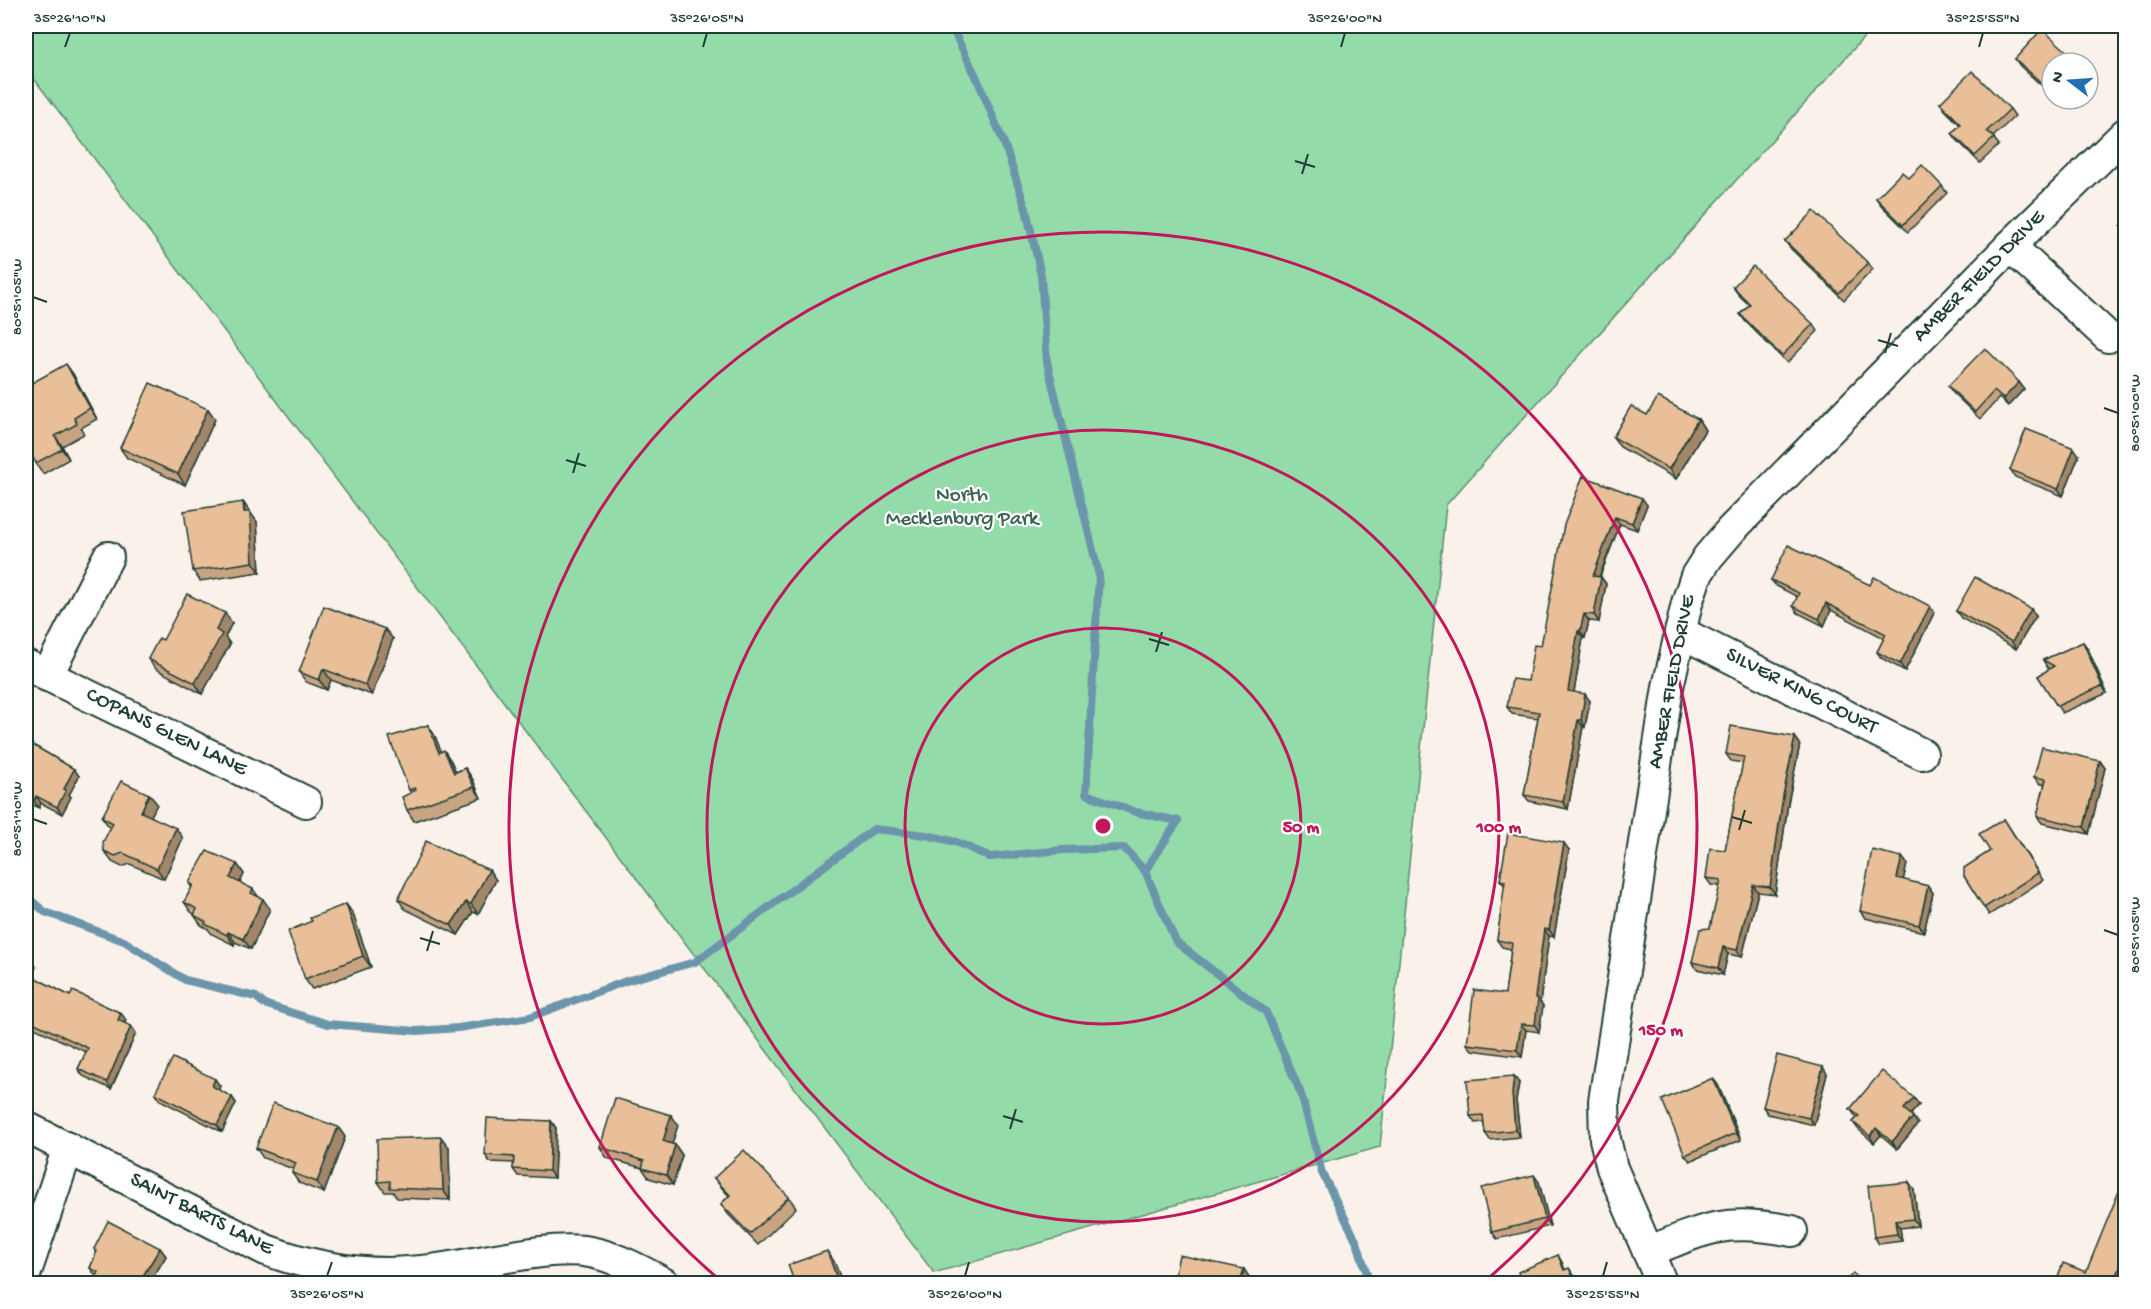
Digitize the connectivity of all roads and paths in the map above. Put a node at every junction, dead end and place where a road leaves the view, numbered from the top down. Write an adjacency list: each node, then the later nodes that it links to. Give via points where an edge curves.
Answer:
1 (2126, 133): 2 (street, AMBER FIELD DRIVE)
2 (2010, 246): 3 (street); 5 (street, AMBER FIELD DRIVE, via 1713,550 1696,576)
3 (2108, 336)
4 (108, 556): 6 (street)
5 (1680, 632): 7 (street, SILVER KING COURT); 12 (street, AMBER FIELD DRIVE, via 1668,687 1604,1101 1605,1139 1612,1168)
6 (36, 671): 8 (street, COPANS GLEN LANE)
7 (1922, 753)
8 (306, 802)
9 (26, 1127): 10 (street, SAINT BARTS LANE)
10 (68, 1148): 13 (street); 14 (street, SAINT BARTS LANE, via 266,1250 295,1261 374,1273)
11 (1792, 1231): 12 (street, via 1743,1223 1718,1225)
12 (1648, 1252): 16 (street, AMBER FIELD DRIVE)
13 (26, 1272)
14 (445, 1276): 15 (street, SAINT BARTS LANE, via 561,1250 589,1252)
15 (665, 1284)
16 (1662, 1284)

